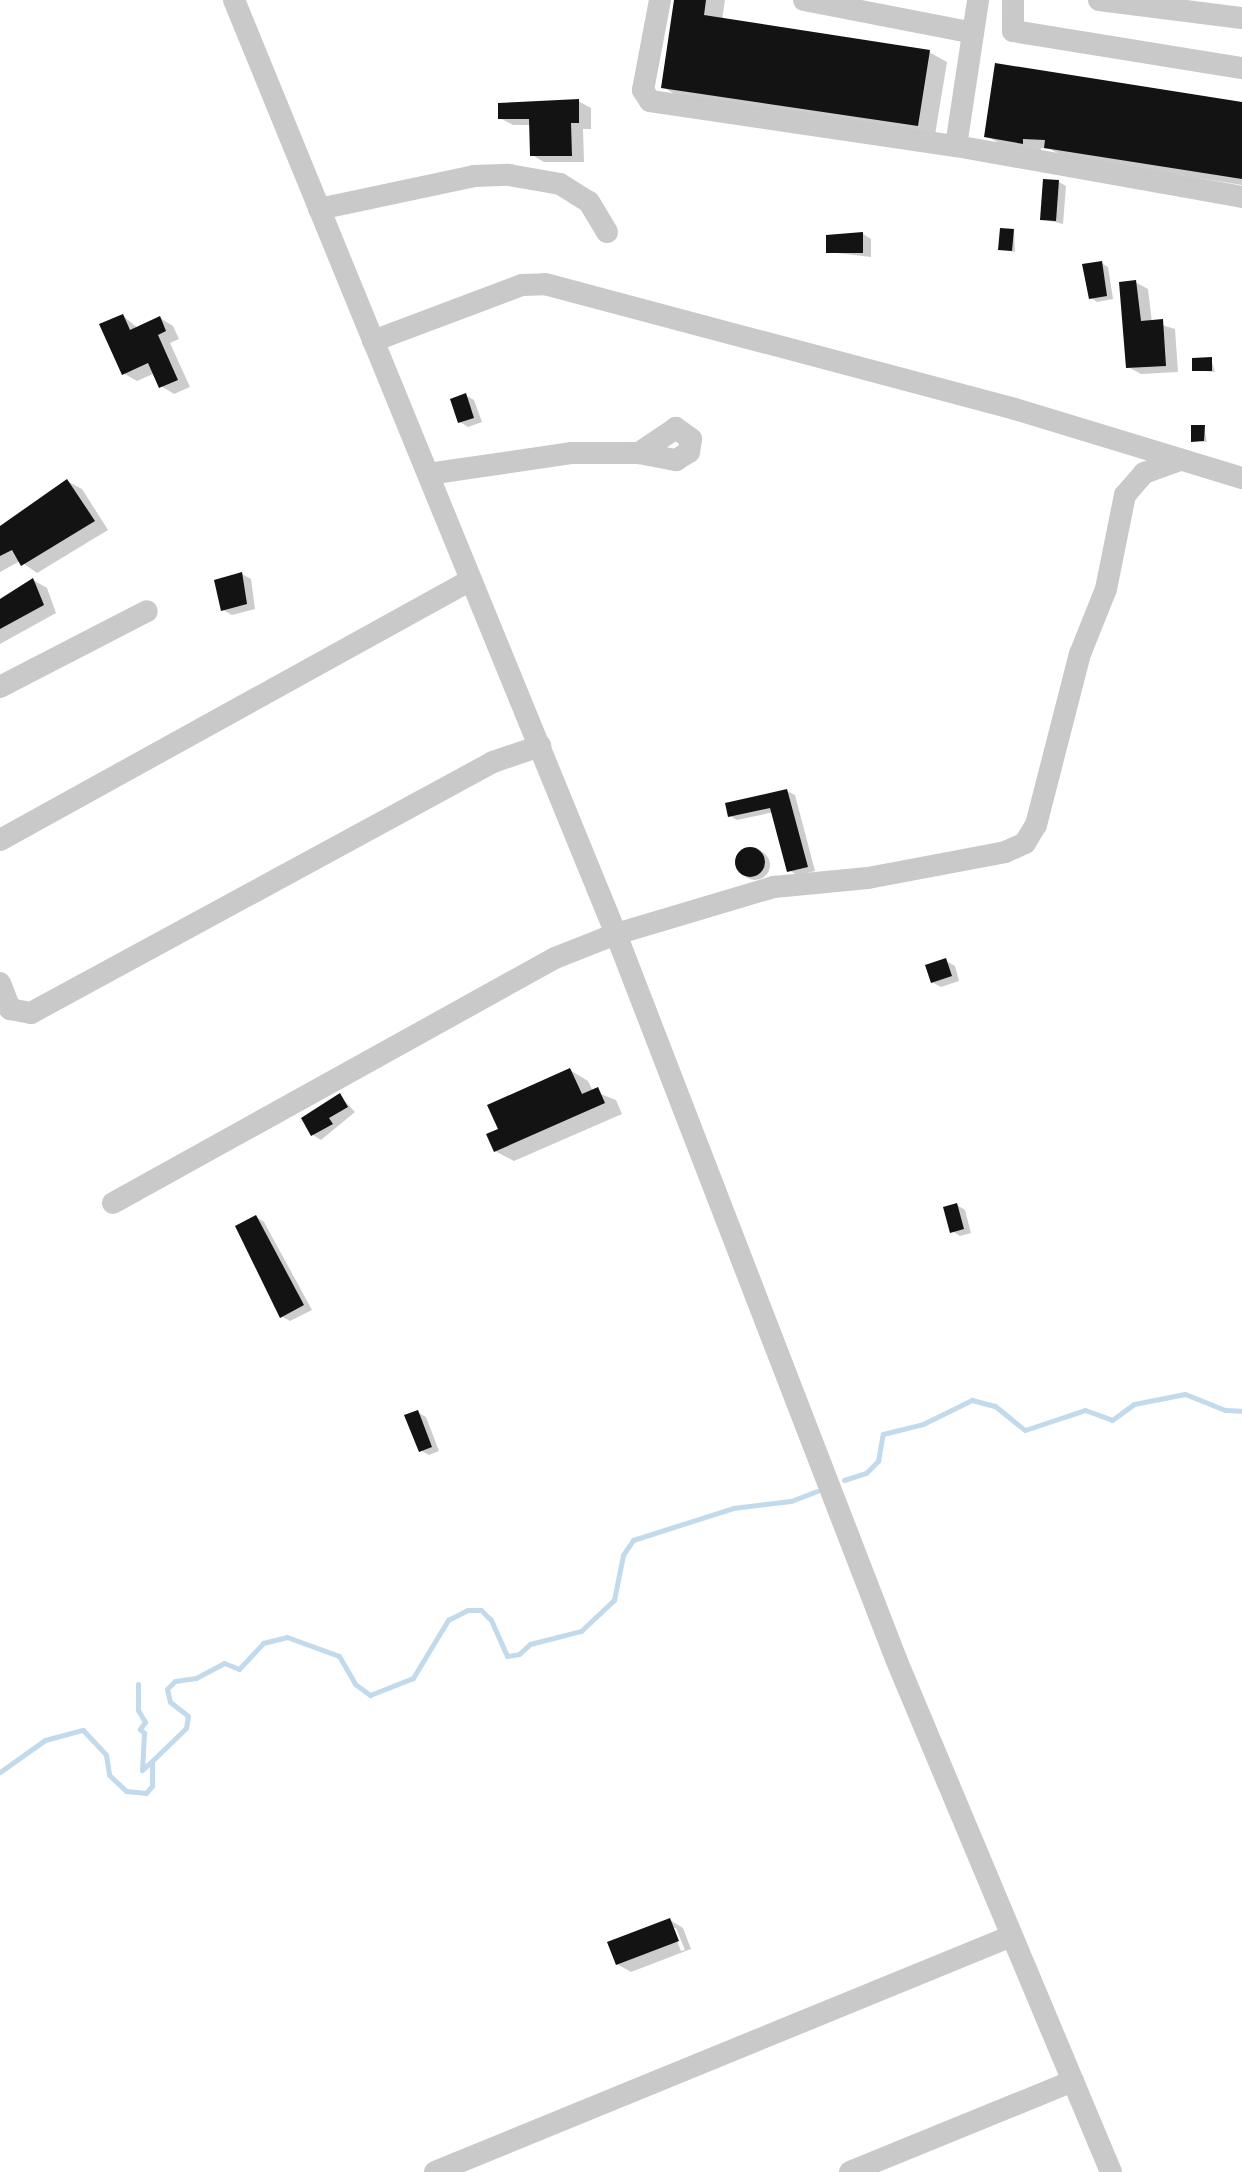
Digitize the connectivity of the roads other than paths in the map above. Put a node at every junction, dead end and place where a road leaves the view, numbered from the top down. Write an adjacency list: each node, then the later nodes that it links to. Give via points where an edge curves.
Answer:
1 (234, 0): 13 (street)
2 (660, 0): 11 (street, via 643,90 650,101)
3 (804, 0): 9 (street)
4 (978, 0): 9 (street)
5 (1013, 0): 10 (street, via 1013,31)
6 (1099, 0): 7 (street)
7 (1212, 7): 8 (street)
8 (1242, 18)
9 (973, 33): 11 (street)
10 (1242, 68)
11 (956, 146): 12 (street)
12 (1242, 197)
13 (319, 209): 14 (street, via 474,176 509,175 560,184 589,202); 15 (street)
14 (607, 232)
15 (373, 341): 17 (street, via 522,285 545,284 1015,409); 18 (street)
16 (639, 453): 18 (street, via 522,457)
17 (1179, 460): 19 (street); 25 (street, via 1144,473 1125,495 1106,589 1080,654 1036,825 1025,843 1005,852 868,878 774,887)
18 (428, 474): 20 (street)
19 (1242, 478)
20 (471, 580): 23 (street); 24 (street)
21 (147, 611): 22 (street)
22 (0, 687)
23 (540, 746): 25 (street); 26 (street, via 493,762 31,1013 10,1009)
24 (0, 840)
25 (616, 934): 27 (street, via 555,958); 28 (street)
26 (0, 983)
27 (113, 1203)
28 (1009, 1937): 29 (street); 30 (street)
29 (1073, 2081): 31 (street); 32 (street)
30 (435, 2172)
31 (850, 2172)
32 (1111, 2172)

